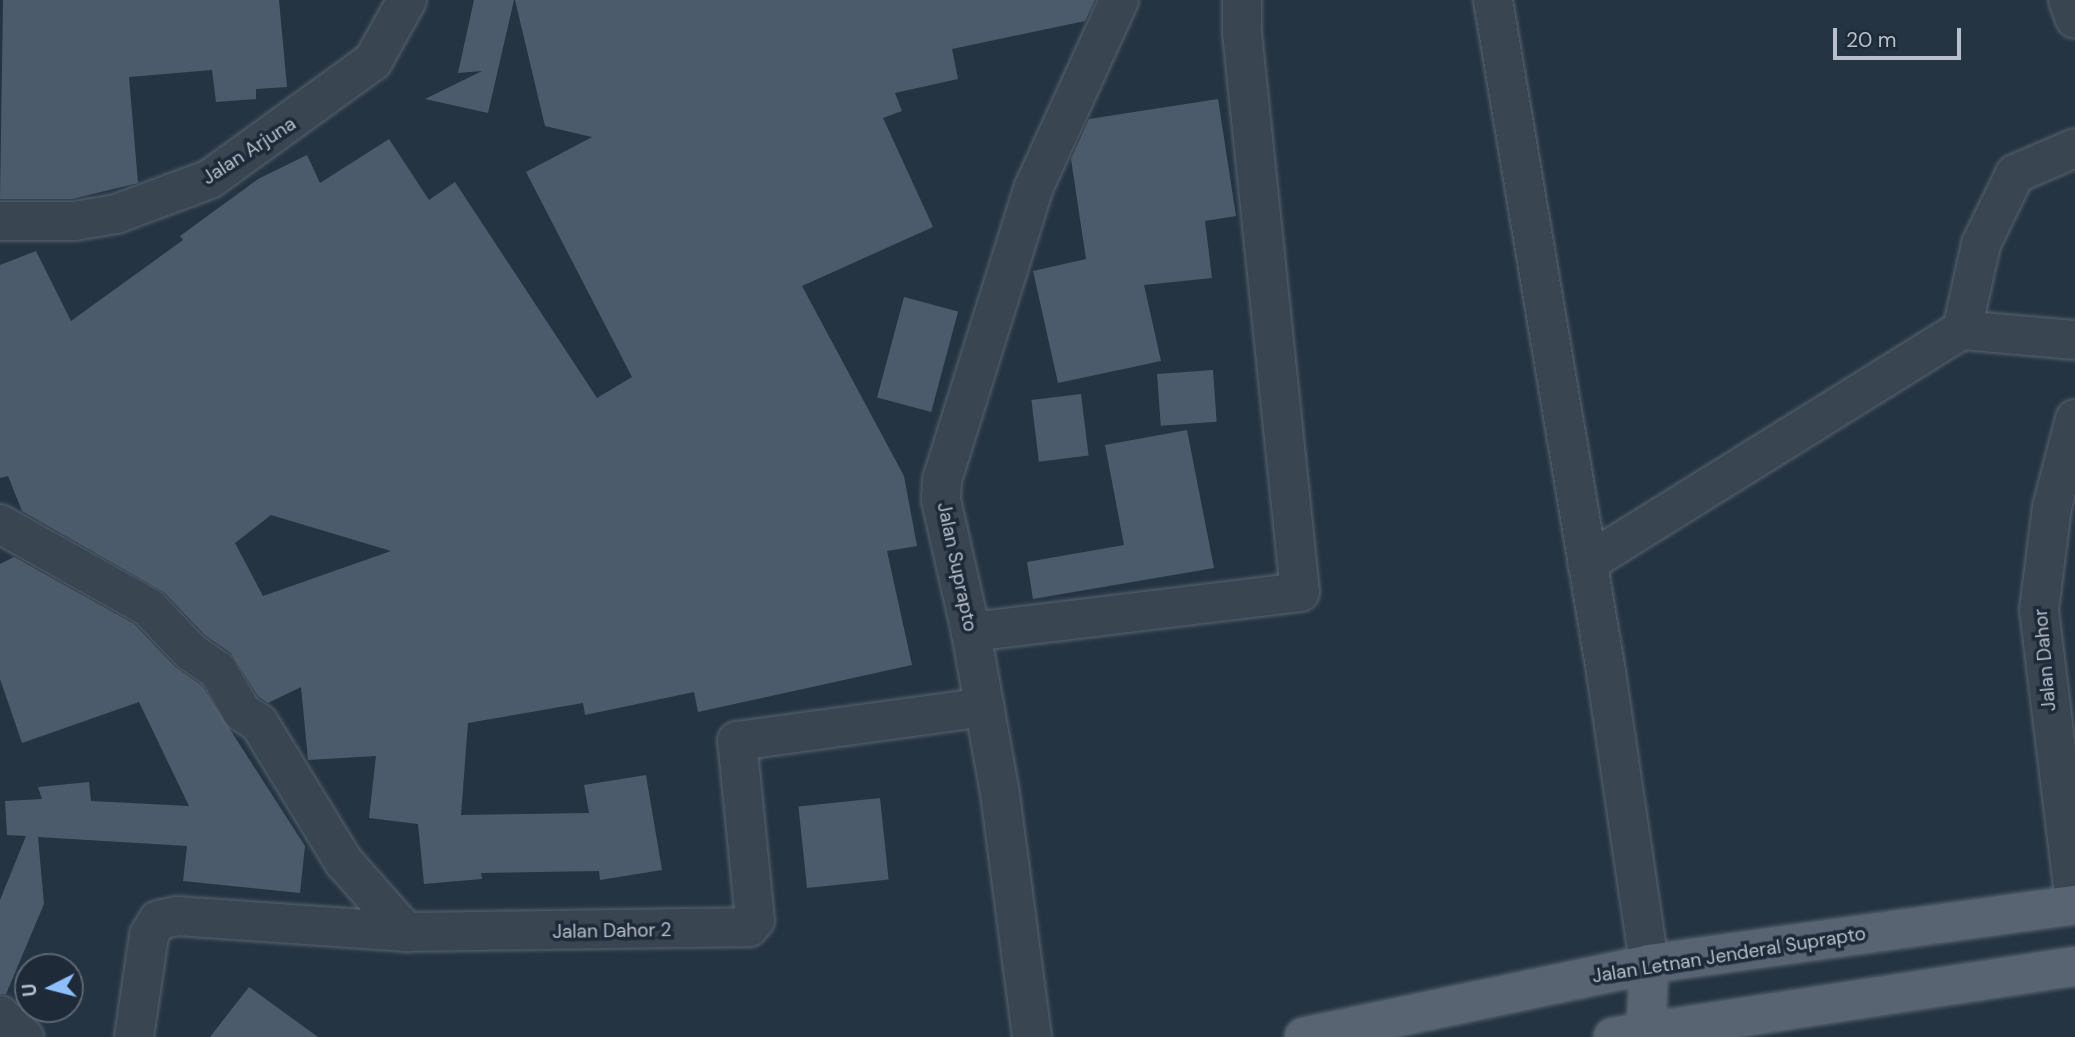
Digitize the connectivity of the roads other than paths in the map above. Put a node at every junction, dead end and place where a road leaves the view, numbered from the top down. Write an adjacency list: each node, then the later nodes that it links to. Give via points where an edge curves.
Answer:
1 (407, 0): 8 (street, Jalan Arjuna, via 373,61 211,179 116,214 74,221)
2 (1119, 0): 14 (street, Jalan Suprapto, via 1033,189 947,456 941,500)
3 (1242, 0): 14 (street, via 1300,592)
4 (1493, 0): 13 (street)
5 (2068, 0): 6 (street)
6 (2075, 19)
7 (2075, 148): 9 (street, via 2015,174 1981,244)
8 (0, 221)
9 (1962, 330): 10 (street); 13 (street)
10 (2075, 340)
11 (2075, 419): 16 (street, Jalan Dahor, via 2052,507 2039,610)
12 (0, 524): 17 (street, via 148,607 191,652 218,671 242,712 259,723 344,862)
13 (1587, 563): 18 (street)
14 (971, 632): 15 (street, Jalan Suprapto)
15 (985, 707): 17 (street, Jalan Dahor 2, via 737,741 755,920 749,927); 24 (street, Jalan Suprapto)
16 (2075, 904): 18 (main road, Jalan Letnan Jenderal Suprapto)
17 (405, 932): 23 (street, Jalan Dahor 2, via 177,916 158,920 149,935)
18 (1649, 964): 21 (main road); 25 (main road, Jalan Letnan Jenderal Suprapto)
19 (2075, 966): 21 (main road)
20 (0, 1015): 22 (street)
21 (1629, 1034)
22 (24, 1037)
23 (134, 1037)
24 (1032, 1037)
25 (1304, 1037)

